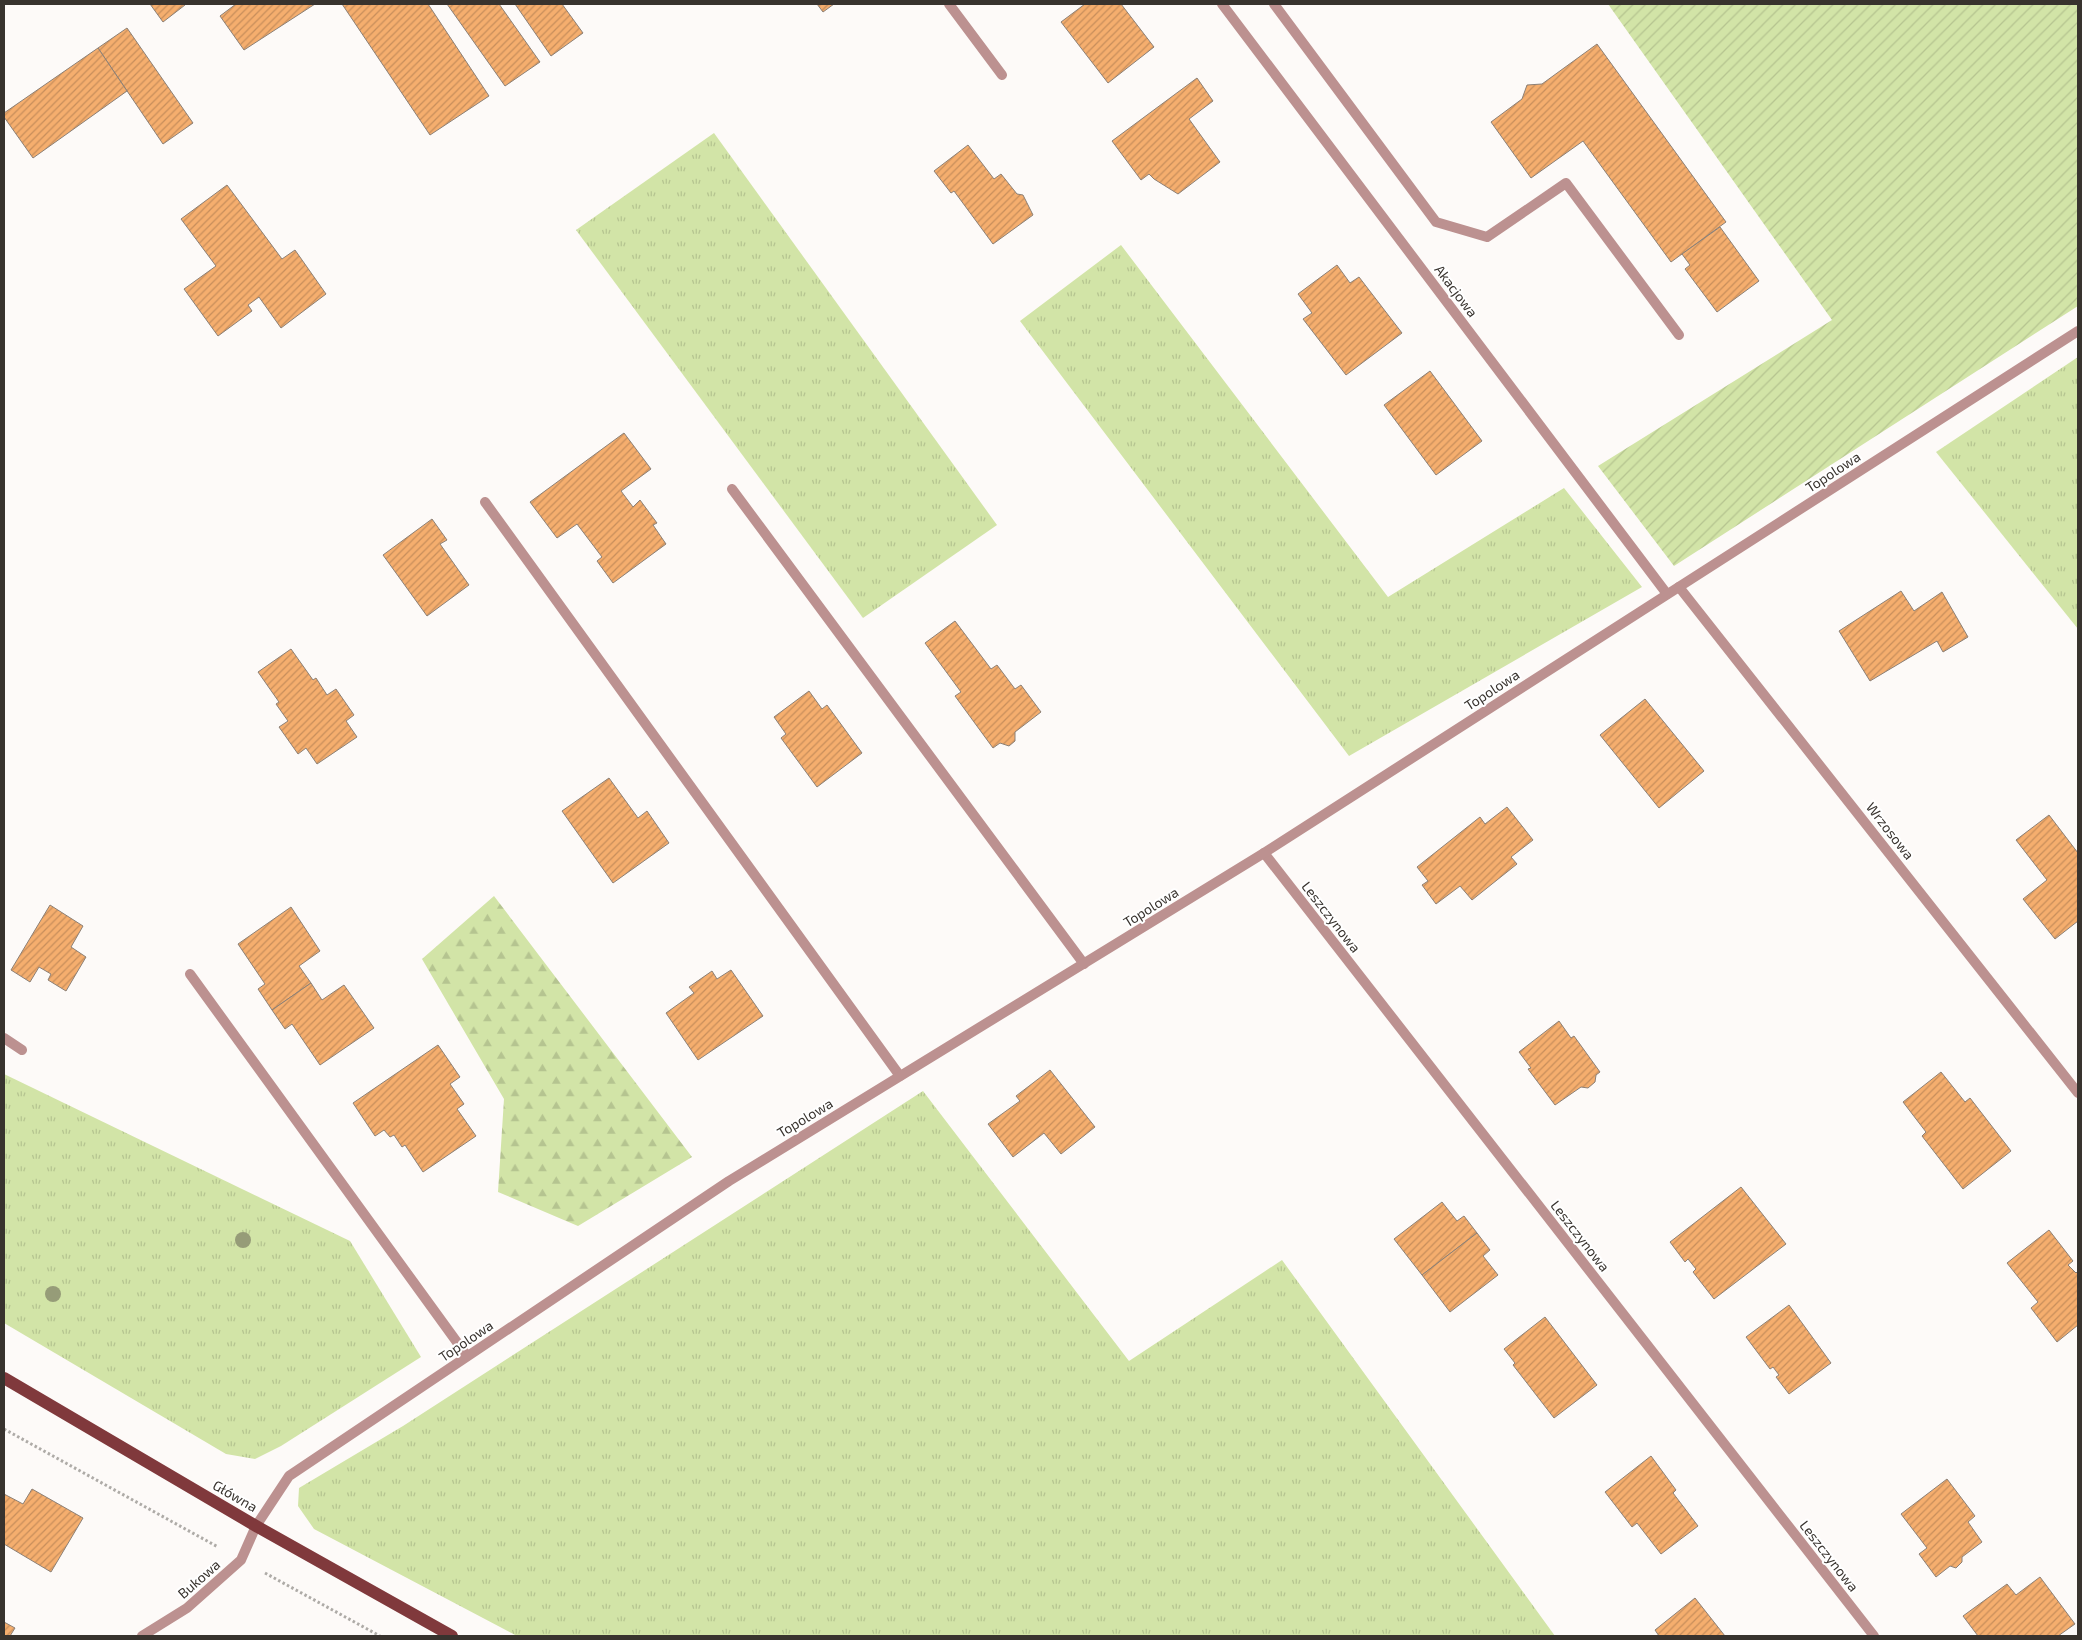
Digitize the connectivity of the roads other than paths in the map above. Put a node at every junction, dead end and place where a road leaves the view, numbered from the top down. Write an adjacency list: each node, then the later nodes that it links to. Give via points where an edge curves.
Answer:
1 (949, 4): 4 (street)
2 (1222, 4): 10 (street, Akacjowa)
3 (1274, 4): 6 (street, via 1436,222 1487,237 1566,184)
4 (1002, 75)
5 (2078, 331): 9 (street, Topolowa)
6 (1679, 335)
7 (732, 489): 12 (street)
8 (485, 502): 16 (street)
9 (1679, 587): 10 (street, Topolowa); 17 (street, Wrzosowa)
10 (1667, 594): 11 (street, Topolowa)
11 (1264, 853): 12 (street, Topolowa); 23 (street, Leszczynowa)
12 (1084, 964): 16 (street, Topolowa)
13 (190, 974): 18 (street)
14 (4, 1038): 15 (street)
15 (22, 1050)
16 (900, 1076): 18 (street, Topolowa, via 729,1181)
17 (2078, 1093)
18 (467, 1356): 20 (street, Topolowa, via 290,1476)
19 (4, 1378): 20 (main road, Główna)
20 (256, 1526): 21 (street, Bukowa, via 241,1560 187,1608); 22 (main road, Główna)
21 (142, 1636)
22 (452, 1636)
23 (1874, 1636)

